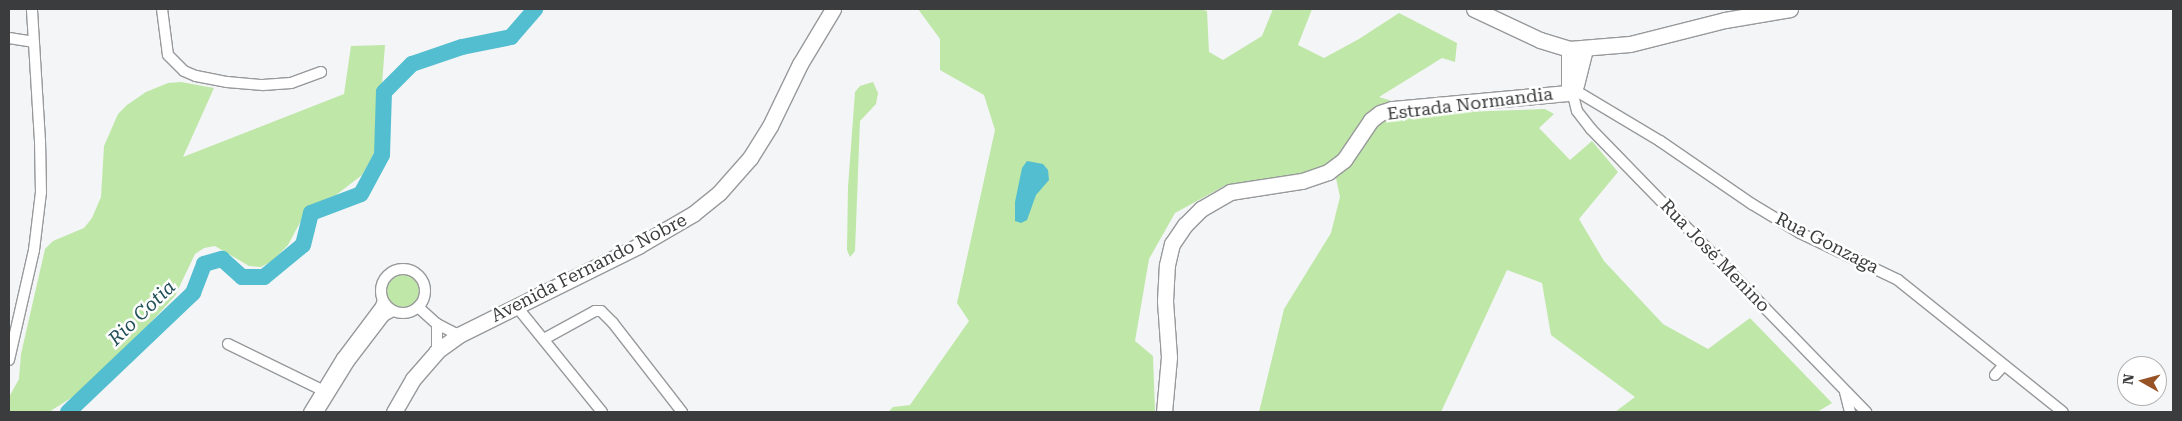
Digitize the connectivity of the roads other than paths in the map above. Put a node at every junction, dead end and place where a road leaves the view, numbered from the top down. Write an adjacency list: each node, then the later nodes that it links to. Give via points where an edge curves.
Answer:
1 (32, 9): 7 (street)
2 (162, 9): 10 (street, via 168,55 184,71 196,76 263,86 292,83)
3 (833, 9): 14 (main road, Avenida Fernando Nobre, via 800,64 759,145 719,194 693,214 638,246)
4 (1474, 9): 9 (main road, via 1520,32)
5 (1790, 9): 8 (main road, via 1725,20 1630,44)
6 (9, 38): 7 (street)
7 (33, 42): 21 (street, via 41,192 34,250)
8 (1585, 48): 9 (main road); 11 (main road)
9 (1569, 49): 11 (main road, Rua José Menino)
10 (321, 72)
11 (1573, 90): 22 (street, Rua Gonzaga, via 1660,141 1800,233 1898,280); 25 (street, Rua José Menino, via 1577,111 1591,130); 32 (main road, Estrada Normandia, via 1392,109 1371,120 1344,160 1328,172 1302,181 1230,192 1201,209 1184,225 1172,244 1167,265 1165,301 1169,357)
12 (383, 300): 13 (street, via 381,289 387,275 407,269 417,274 424,287 424,298); 15 (street); 24 (street, via 342,358)
13 (418, 307): 15 (street, via 404,313); 16 (street)
14 (517, 307): 17 (main road, Avenida Fernando Nobre); 18 (street)
15 (394, 311): 24 (street, via 384,316)
16 (437, 324): 17 (street); 20 (street)
17 (459, 335): 20 (main road, Avenida Fernando Nobre)
18 (544, 339): 30 (street); 31 (street, via 595,311 601,311)
19 (228, 344): 24 (street)
20 (437, 351): 29 (main road, Avenida Fernando Nobre, via 413,379)
21 (9, 360)
22 (2004, 365): 23 (street); 26 (street, Rua Gonzaga)
23 (1995, 375)
24 (326, 392): 27 (street); 28 (street)
25 (1845, 392): 33 (street); 34 (street, Rua José Menino)
26 (2058, 411)
27 (309, 412)
28 (318, 412)
29 (394, 412)
30 (602, 412)
31 (682, 412)
32 (1164, 412)
33 (1850, 412)
34 (1866, 412)

